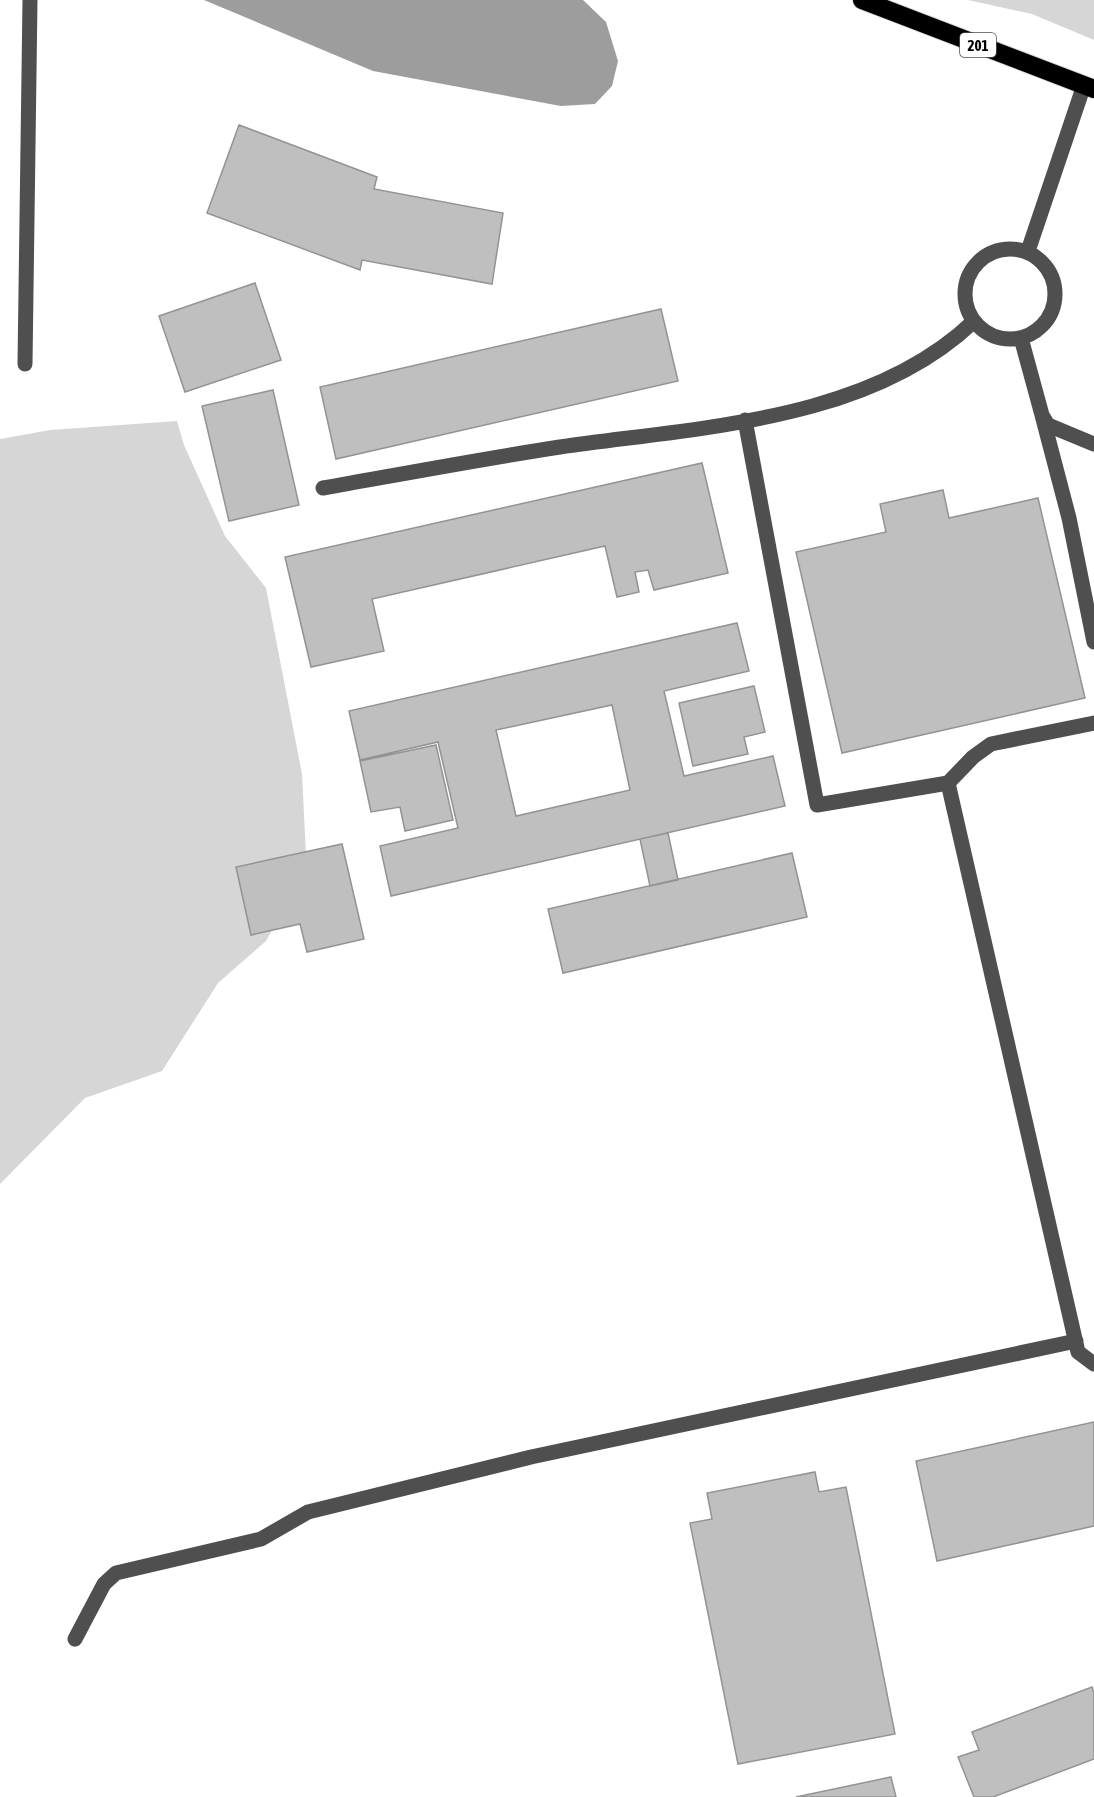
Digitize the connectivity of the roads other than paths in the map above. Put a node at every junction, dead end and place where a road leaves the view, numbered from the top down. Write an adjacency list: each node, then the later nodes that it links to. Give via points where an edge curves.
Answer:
1 (30, 0): 7 (street)
2 (862, 0): 3 (highway, 201)
3 (1089, 87): 4 (street)
4 (1028, 251): 5 (street, via 999,250 974,266 965,293); 6 (street, via 1051,272 1056,286 1055,302 1051,316 1041,328)
5 (974, 321): 6 (street, via 998,338); 9 (street, via 951,344 900,373 839,399 788,414)
6 (1021, 338): 8 (street)
7 (25, 364)
8 (1042, 415): 10 (street, via 1048,425); 12 (street, via 1069,518)
9 (745, 420): 11 (street, via 501,456); 14 (street, via 816,805)
10 (1094, 444)
11 (323, 488)
12 (1094, 642)
13 (1094, 723): 14 (street, via 991,744)
14 (948, 783): 15 (street)
15 (1076, 1341): 16 (street, via 1078,1352); 17 (street, via 531,1457 308,1512 261,1539 116,1573 104,1584)
16 (1094, 1364)
17 (75, 1639)

